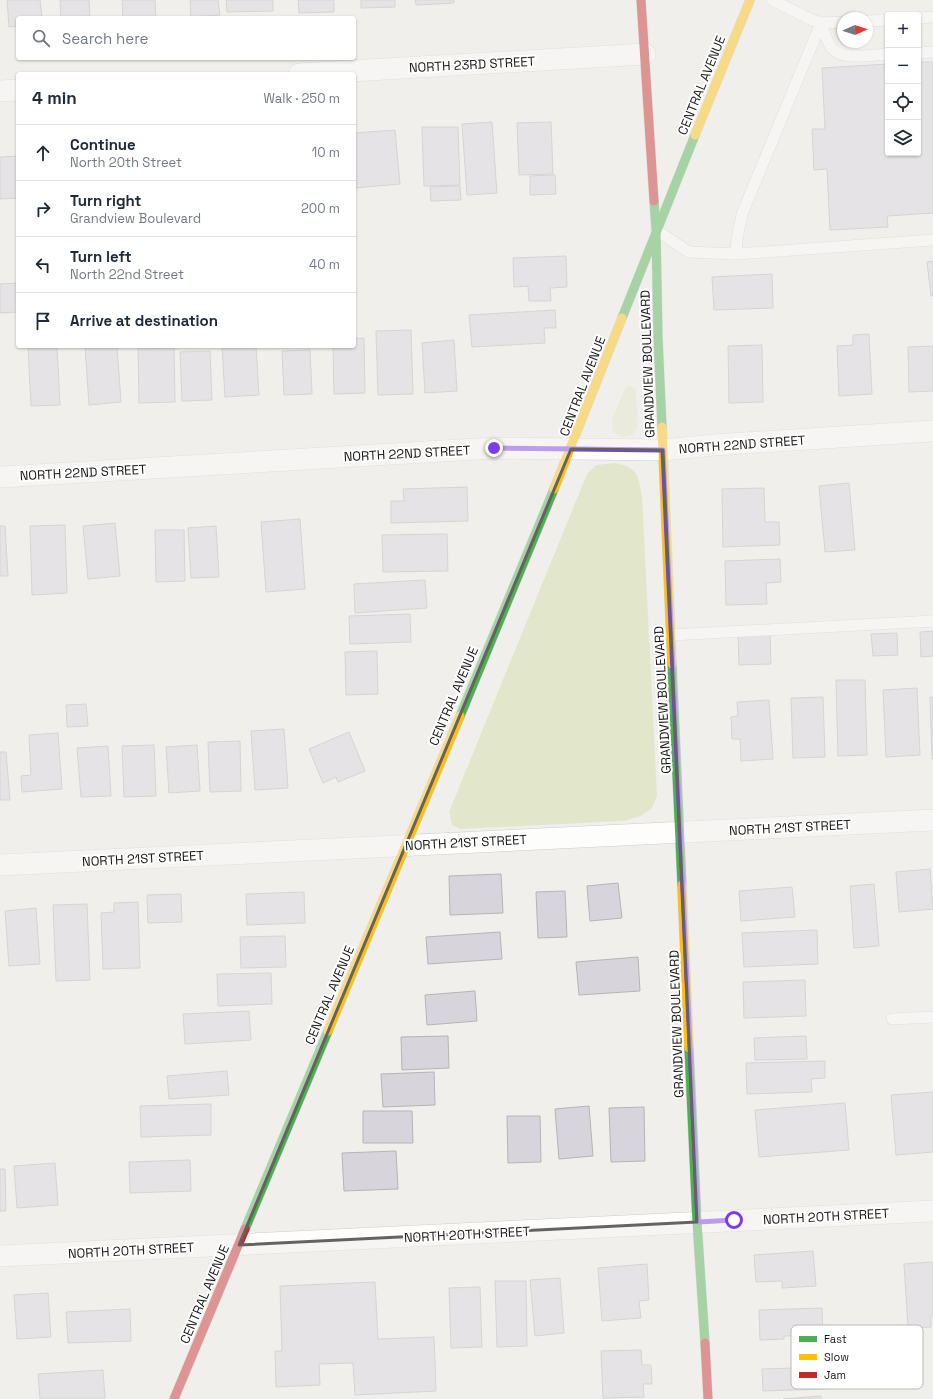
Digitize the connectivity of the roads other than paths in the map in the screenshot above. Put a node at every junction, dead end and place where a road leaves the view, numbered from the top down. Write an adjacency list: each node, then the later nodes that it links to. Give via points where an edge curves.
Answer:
1 (641, 0): 12 (main road, GRANDVIEW BOULEVARD)
2 (750, 0): 17 (main road, CENTRAL AVENUE)
3 (772, 0): 9 (lane)
4 (933, 17): 5 (lane)
5 (921, 18)
6 (885, 20): 7 (lane)
7 (873, 21)
8 (837, 22): 9 (lane)
9 (821, 23): 13 (lane, via 836,53 845,56); 19 (lane, via 742,214)
10 (933, 52): 11 (lane)
11 (921, 53)
12 (645, 54): 14 (street, NORTH 23RD STREET); 17 (main road, GRANDVIEW BOULEVARD)
13 (885, 54)
14 (334, 72)
15 (16, 90): 16 (street)
16 (0, 91)
17 (656, 230): 19 (lane, via 689,252); 21 (main road, CENTRAL AVENUE); 22 (main road, GRANDVIEW BOULEVARD)
18 (933, 240): 19 (lane)
19 (736, 254)
20 (933, 431): 22 (street, NORTH 22ND STREET)
21 (571, 449): 22 (street, NORTH 22ND STREET); 23 (street, NORTH 22ND STREET, via 494,448); 28 (main road, CENTRAL AVENUE)
22 (663, 450): 25 (main road, GRANDVIEW BOULEVARD)
23 (0, 477)
24 (933, 621): 25 (lane)
25 (672, 635): 27 (main road, GRANDVIEW BOULEVARD)
26 (933, 820): 27 (street, NORTH 21ST STREET)
27 (681, 832): 28 (street, NORTH 21ST STREET); 33 (main road, GRANDVIEW BOULEVARD)
28 (405, 845): 29 (street, NORTH 21ST STREET); 34 (main road, CENTRAL AVENUE)
29 (0, 865)
30 (933, 1017): 31 (lane)
31 (892, 1019)
32 (933, 1211): 33 (street, NORTH 20TH STREET)
33 (698, 1222): 34 (street, NORTH 20TH STREET); 37 (main road, GRANDVIEW BOULEVARD)
34 (239, 1245): 35 (street, NORTH 20TH STREET); 36 (main road, CENTRAL AVENUE)
35 (0, 1256)
36 (174, 1399)
37 (708, 1399)

